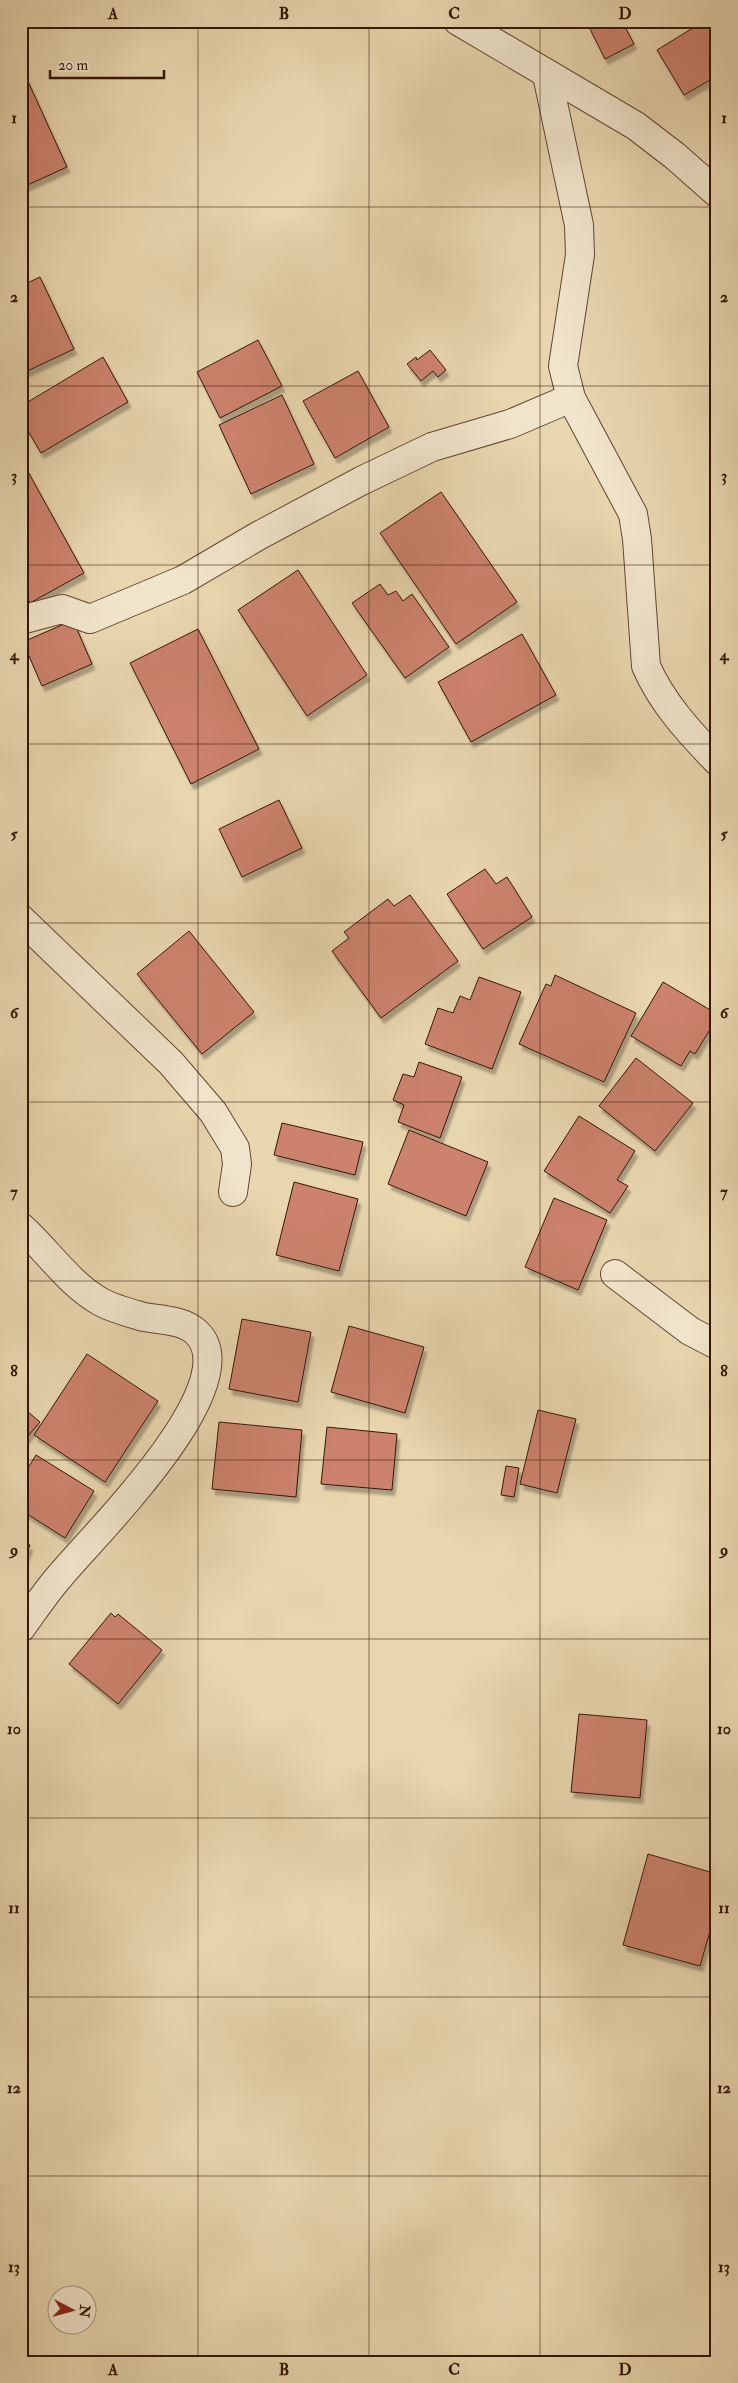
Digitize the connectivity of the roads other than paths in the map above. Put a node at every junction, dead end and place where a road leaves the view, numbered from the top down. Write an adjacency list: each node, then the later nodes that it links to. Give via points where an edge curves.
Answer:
1 (458, 21): 2 (street)
2 (547, 75): 3 (street, via 636,126); 4 (street, via 579,225 580,255 563,366)
3 (717, 193)
4 (571, 398): 5 (street, via 510,424 432,447 258,536 183,580 90,619 62,608); 6 (street, via 633,514 646,666 654,685 686,729)
5 (21, 620)
6 (717, 762)
7 (21, 919): 8 (street, via 171,1063 213,1112 235,1148 237,1164)
8 (233, 1192)
9 (21, 1227): 12 (street, via 84,1292 119,1309 189,1326 207,1345 209,1357 207,1374 195,1404 152,1472 60,1576)
10 (615, 1274): 11 (street, via 690,1331)
11 (717, 1345)
12 (21, 1628)

